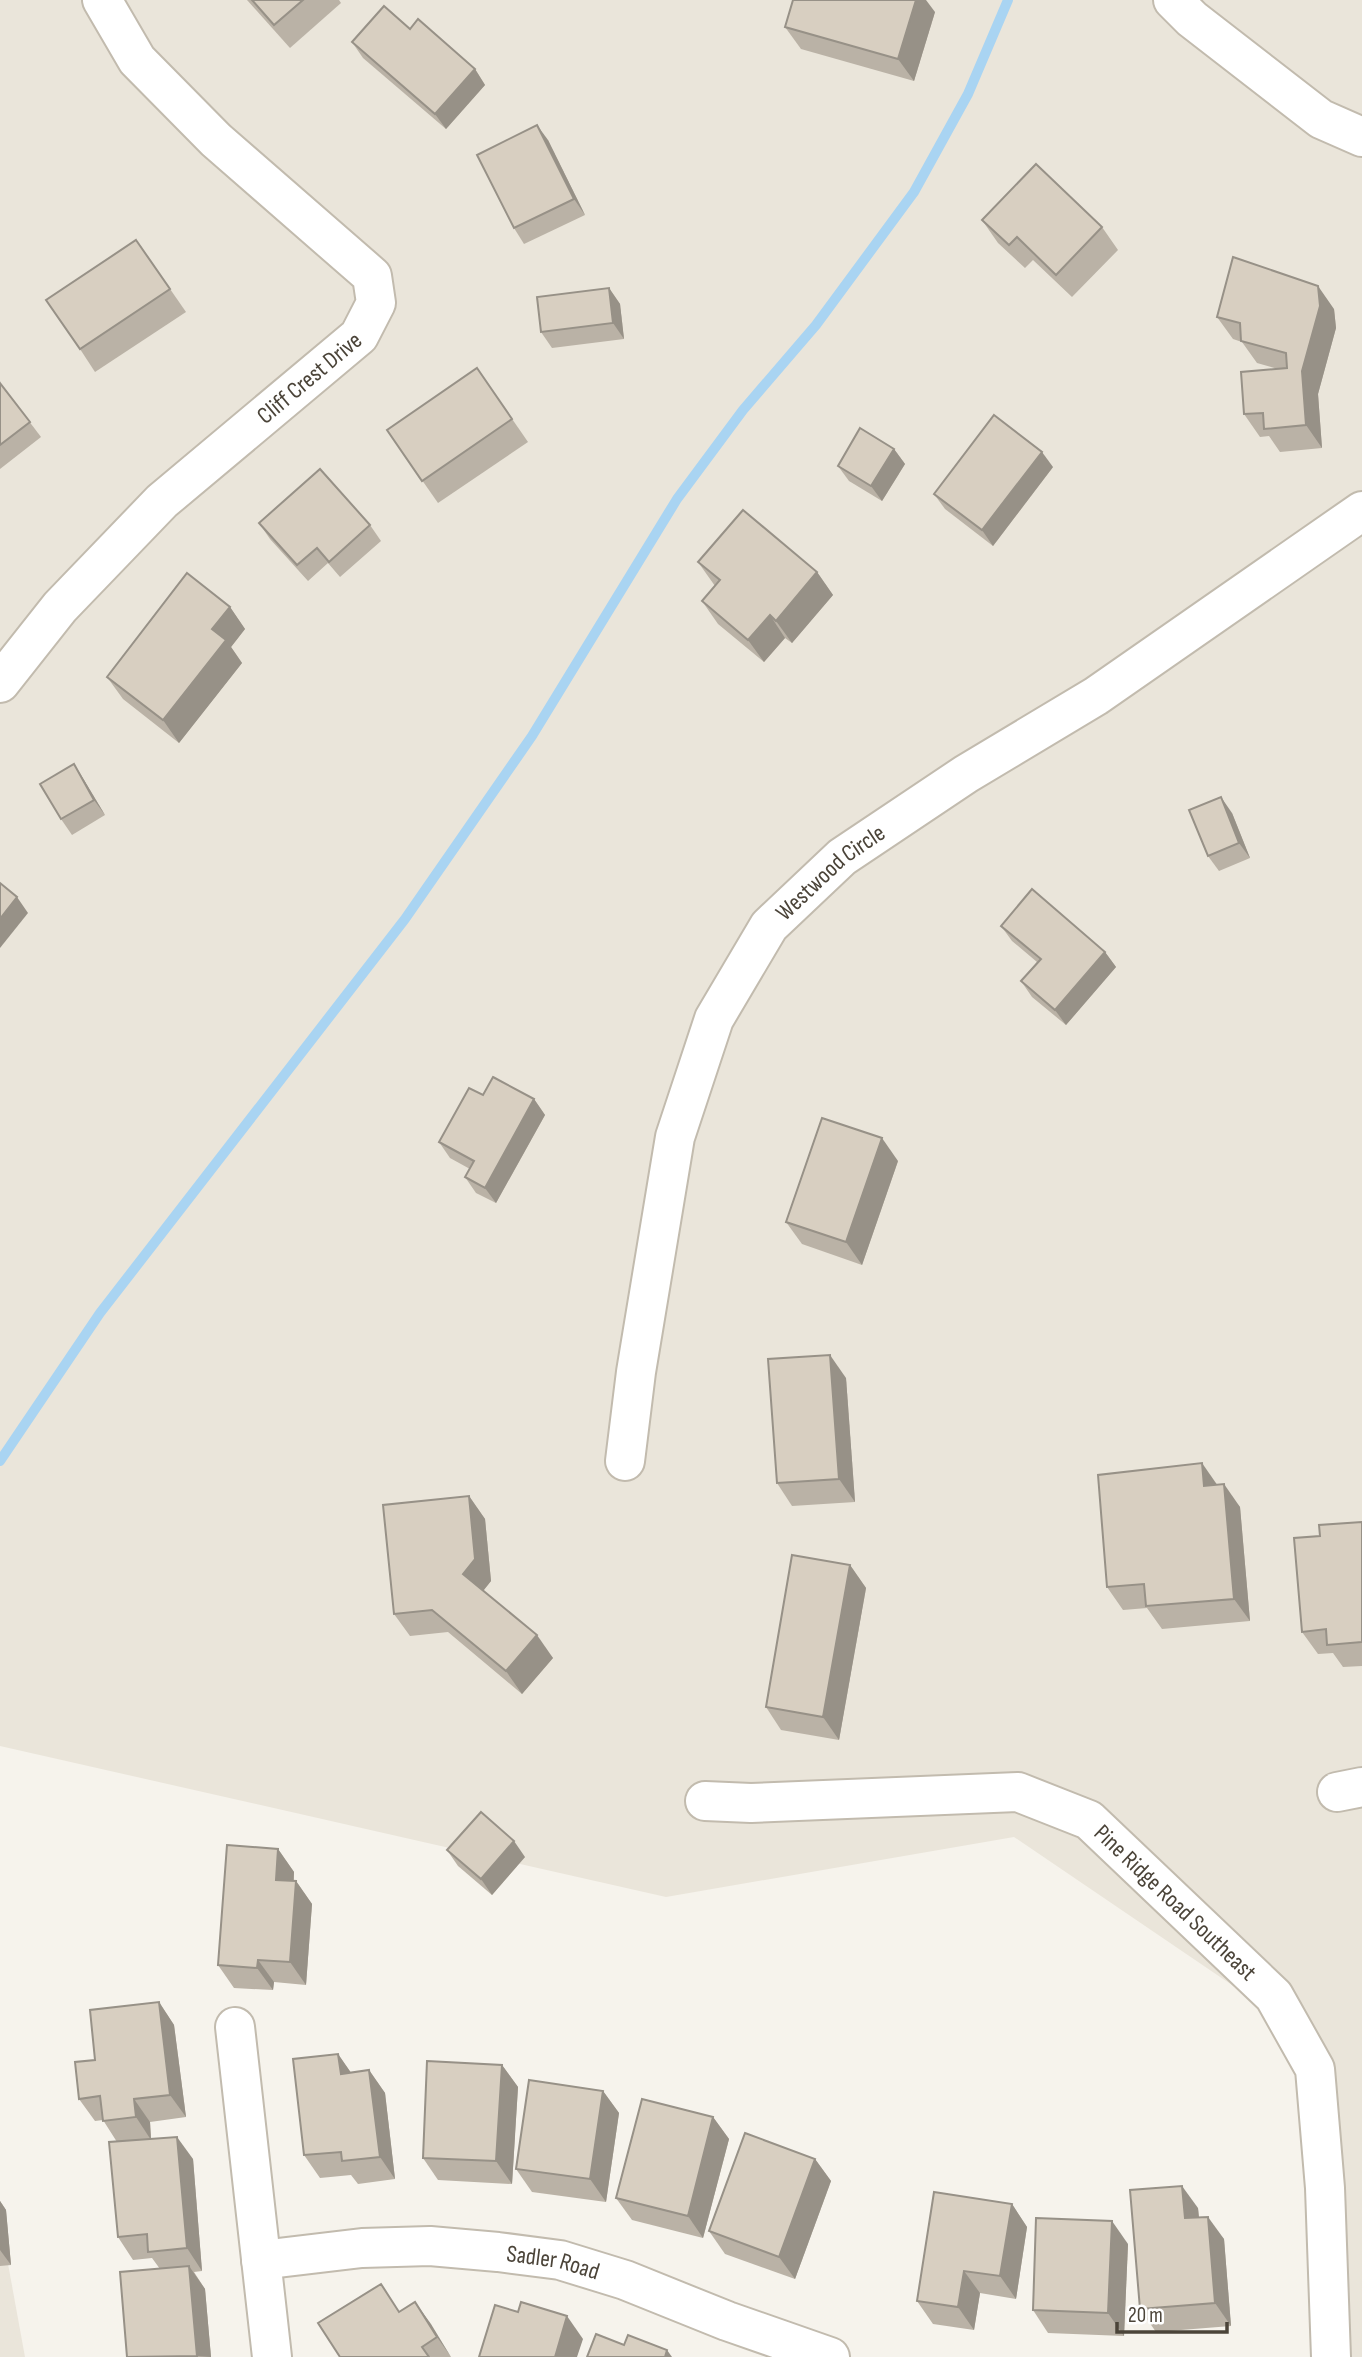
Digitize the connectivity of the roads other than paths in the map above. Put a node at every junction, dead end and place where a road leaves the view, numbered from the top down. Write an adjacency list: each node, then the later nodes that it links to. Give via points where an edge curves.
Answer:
1 (102, 0): 5 (street, Cliff Crest Drive, via 137,60 216,140 372,276 376,303 359,336 162,501 60,607)
2 (1173, 0): 3 (street, via 1321,119)
3 (1362, 137)
4 (1362, 511): 6 (street, Westwood Circle, via 1096,696 966,774 842,857 769,926 714,1020 675,1137)
5 (0, 683)
6 (625, 1461)
7 (705, 1801): 12 (street, Pine Ridge Road Southeast, via 1018,1792 1089,1820 1274,1996 1315,2068)
8 (235, 2026): 9 (street)
9 (261, 2260): 10 (street); 11 (street, Sadler Road, via 362,2248 430,2246 560,2260)
10 (272, 2357)
11 (830, 2357)
12 (1331, 2357)

